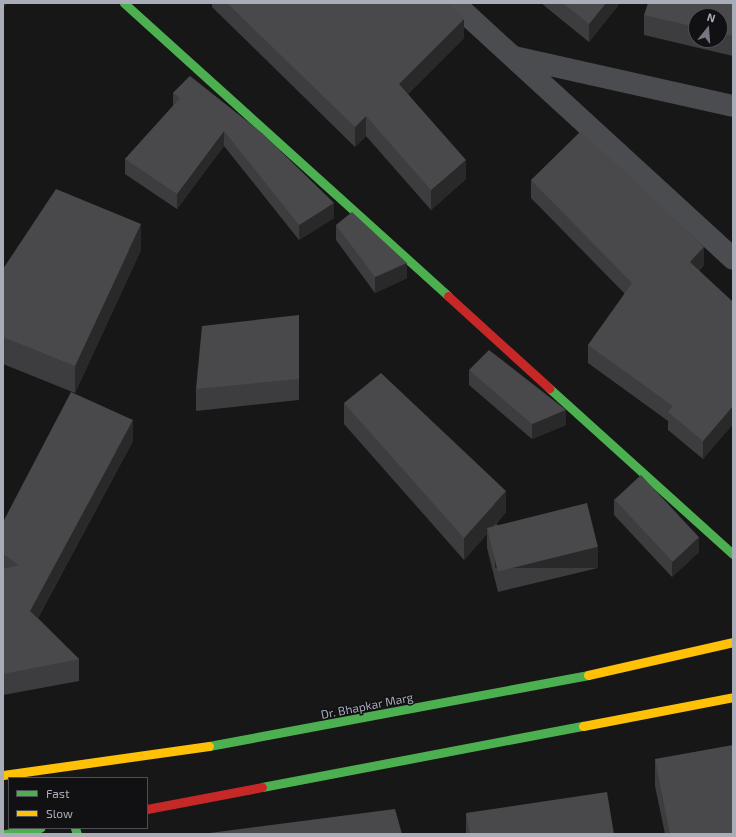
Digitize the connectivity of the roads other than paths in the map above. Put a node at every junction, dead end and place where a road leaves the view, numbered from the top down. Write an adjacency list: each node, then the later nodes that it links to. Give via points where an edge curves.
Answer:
1 (124, 3): 6 (main road)
2 (454, 3): 3 (street)
3 (513, 57): 4 (street); 5 (street)
4 (733, 106)
5 (733, 259)
6 (733, 554)
7 (733, 642): 9 (main road, Dr. Bhapkar Marg, via 661,661 264,738)
8 (733, 697): 12 (main road)
9 (48, 766): 10 (main road, Dr. Bhapkar Marg); 11 (main road)
10 (3, 775)
11 (53, 777)
12 (148, 809)
13 (34, 829): 14 (main road)
14 (4, 834)

